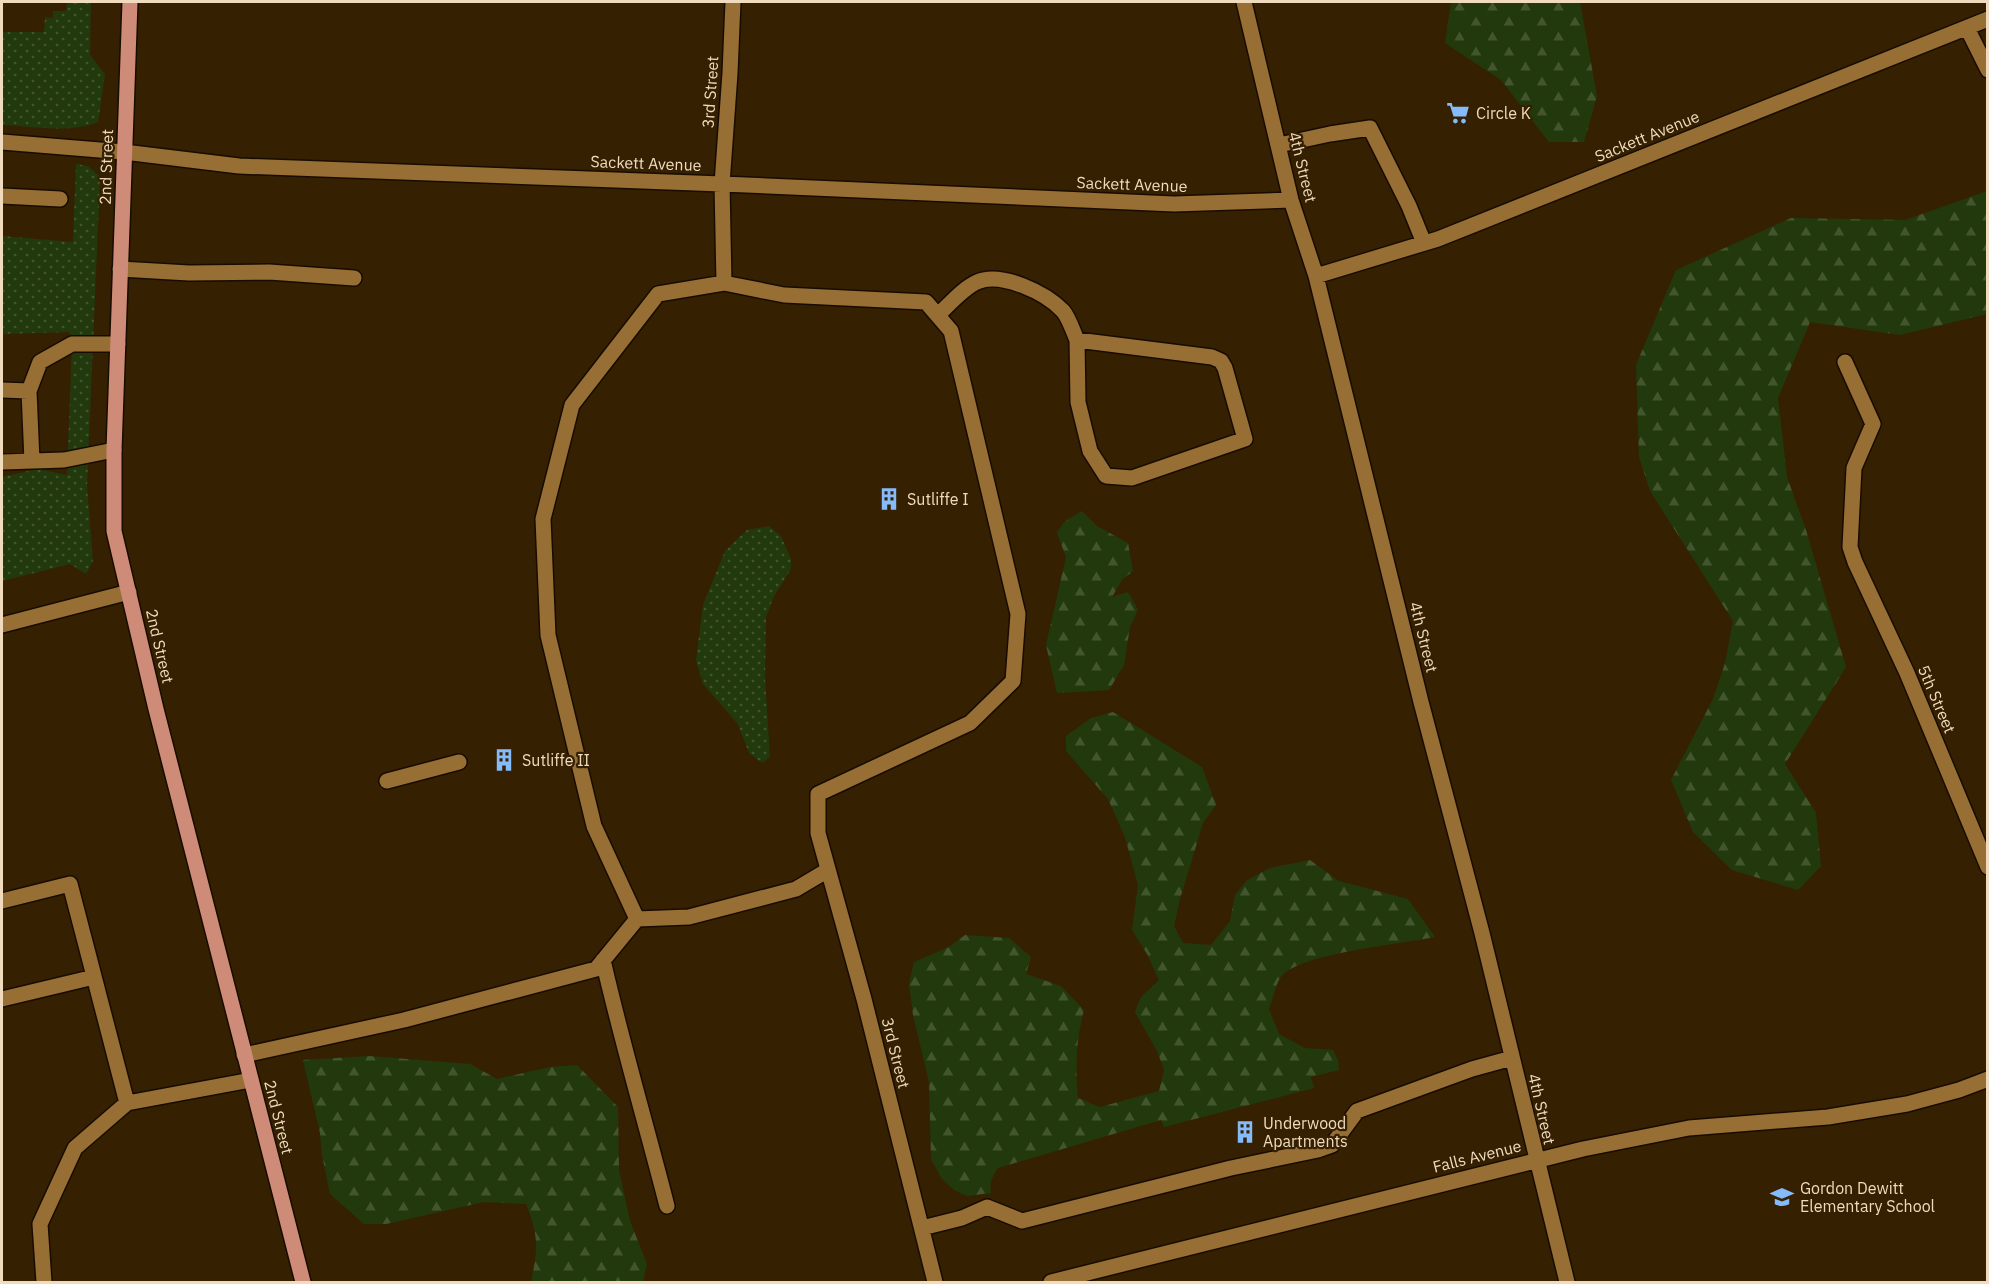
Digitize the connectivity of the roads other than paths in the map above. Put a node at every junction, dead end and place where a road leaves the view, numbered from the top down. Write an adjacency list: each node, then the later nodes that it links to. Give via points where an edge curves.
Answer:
1 (130, 2): 9 (main road, 2nd Street)
2 (733, 2): 10 (street, 3rd Street)
3 (1244, 2): 8 (street, 4th Street)
4 (1988, 19): 5 (street, Sackett Avenue)
5 (1967, 27): 6 (street); 14 (street, Sackett Avenue)
6 (1988, 70)
7 (2, 142): 9 (street, Sackett Avenue)
8 (1278, 146): 13 (street, 4th Street); 14 (street, via 1370,128)
9 (124, 152): 10 (street, Sackett Avenue, via 239,166); 15 (main road, 2nd Street)
10 (722, 184): 13 (street, Sackett Avenue, via 1158,204); 18 (street, 3rd Street)
11 (2, 196): 12 (street)
12 (60, 199)
13 (1291, 200): 16 (street, 4th Street)
14 (1424, 243): 16 (street, Sackett Avenue)
15 (120, 269): 17 (street); 21 (main road, 2nd Street)
16 (1316, 276): 40 (street, 4th Street)
17 (354, 278)
18 (724, 283): 19 (street, via 784,295 927,302); 35 (street, via 658,294 579,395 572,405 543,519 548,635 594,826)
19 (938, 315): 20 (street, via 979,281 1005,280 1037,291 1064,312); 33 (street, 3rd Street, via 951,331 1018,614 1013,681 970,723 818,794 818,833)
20 (1077, 340): 20 (street, via 1221,361 1245,439 1132,478 1106,476 1090,451 1078,402)
21 (118, 344): 24 (street, via 72,344 40,362); 25 (main road, 2nd Street)
22 (1845, 362): 32 (street, 5th Street, via 1873,424 1854,468 1850,548)
23 (2, 390): 24 (street)
24 (29, 391): 26 (street)
25 (114, 450): 26 (street, via 64,460); 28 (main road, 2nd Street, via 114,531)
26 (32, 461): 27 (street)
27 (2, 462)
28 (129, 592): 29 (street); 39 (main road, 2nd Street)
29 (2, 625)
30 (459, 762): 31 (street)
31 (387, 781)
32 (1988, 867)
33 (828, 870): 35 (street, via 796,890 689,917); 46 (street, 3rd Street)
34 (2, 901): 37 (street, via 70,884)
35 (637, 919): 36 (street)
36 (603, 960): 39 (street, via 596,969 446,1009); 45 (street)
37 (94, 977): 38 (street); 43 (street)
38 (2, 999)
39 (244, 1055): 42 (main road, 2nd Street)
40 (1512, 1058): 44 (street, 4th Street); 46 (street, via 1357,1111 1332,1145 1318,1150 1022,1221 987,1207)
41 (1988, 1079): 44 (street, Falls Avenue, via 1907,1104 1827,1117 1689,1128)
42 (251, 1080): 43 (street); 48 (main road, 2nd Street)
43 (127, 1103): 47 (street, via 75,1148 40,1224)
44 (1536, 1160): 50 (street, Falls Avenue); 51 (street, 4th Street)
45 (667, 1206)
46 (922, 1228): 49 (street, 3rd Street)
47 (44, 1282)
48 (303, 1282)
49 (935, 1282)
50 (1051, 1282)
51 (1567, 1282)

